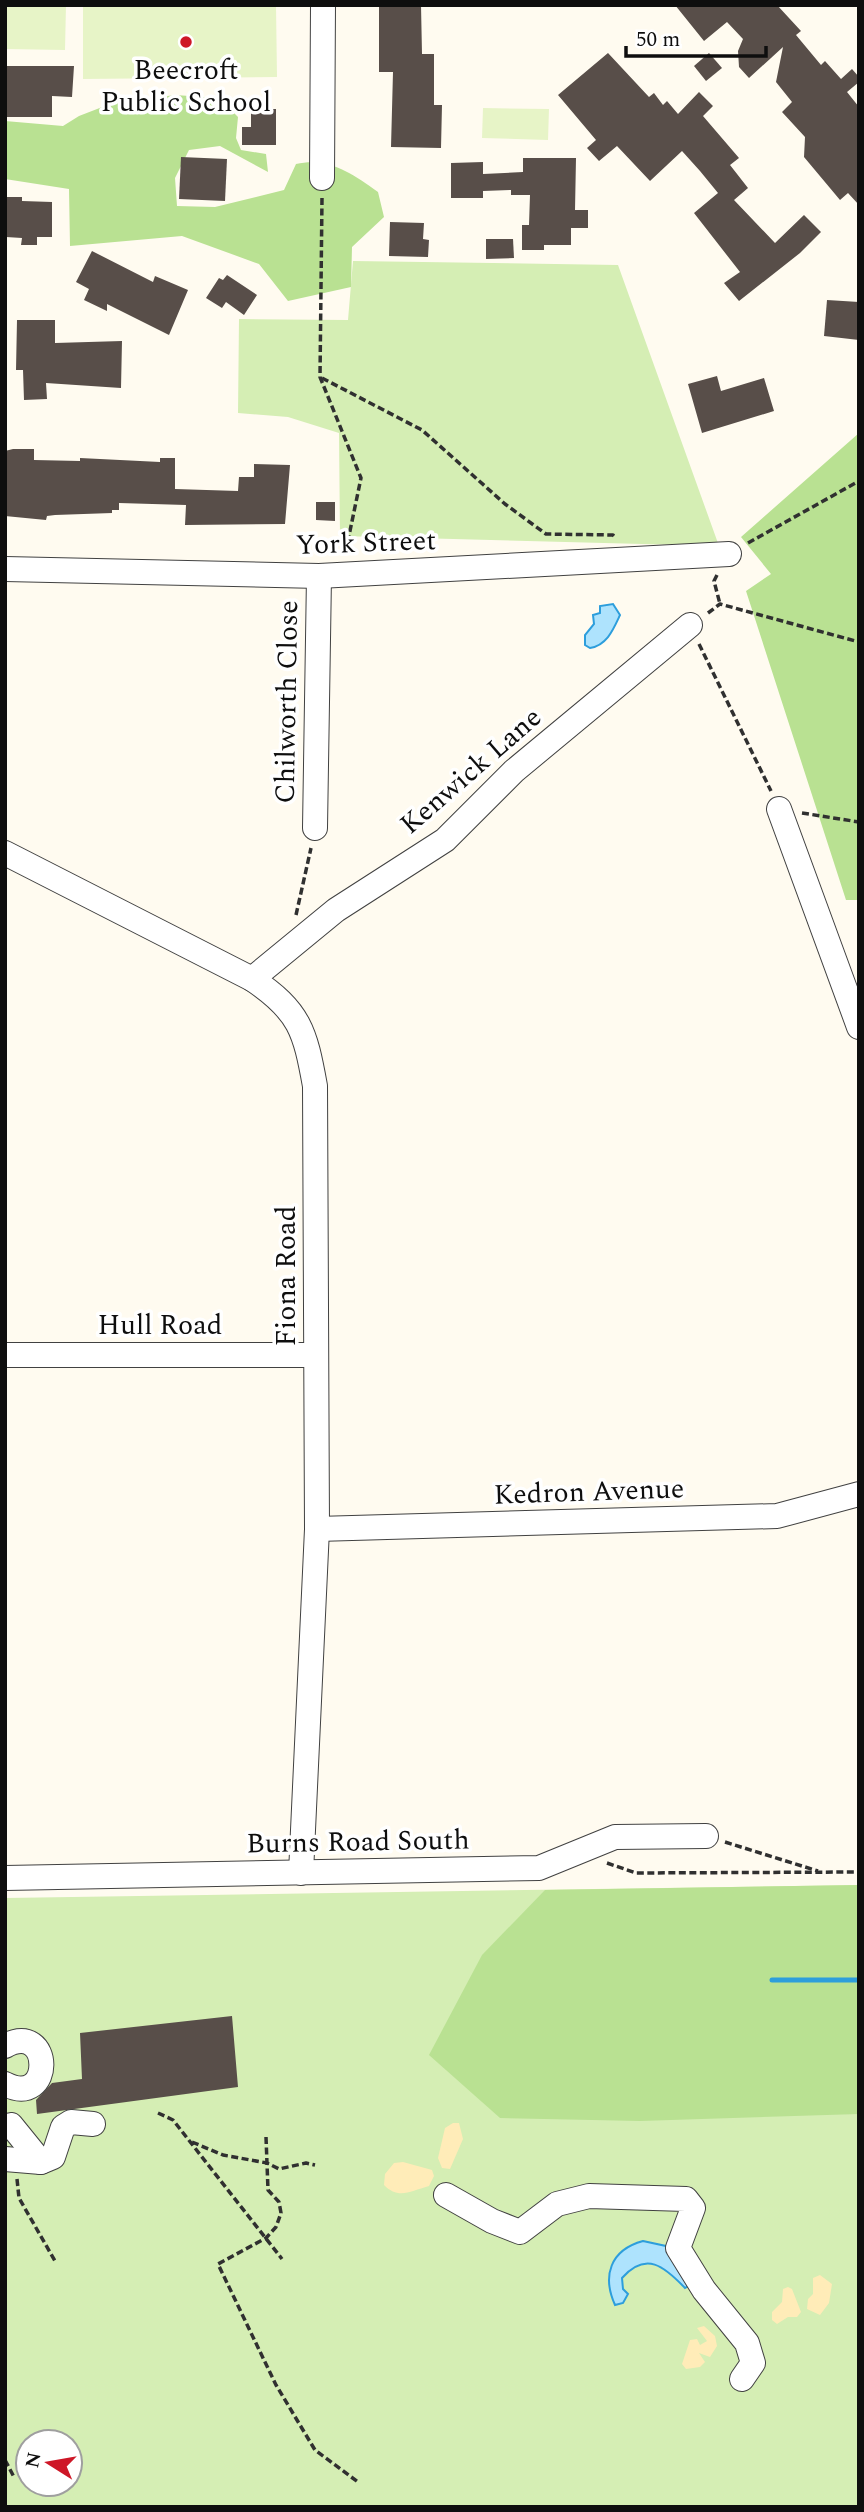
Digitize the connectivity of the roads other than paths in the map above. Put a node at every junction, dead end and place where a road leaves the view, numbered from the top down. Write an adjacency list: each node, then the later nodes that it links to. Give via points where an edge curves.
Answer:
1 (324, 5): 2 (street)
2 (322, 178)
3 (729, 554): 5 (street, York Street)
4 (5, 569): 5 (street, York Street)
5 (330, 576): 8 (street, Chilworth Close)
6 (690, 625): 10 (street, Kenwick Lane, via 514,771 445,840 336,910)
7 (779, 809): 11 (street)
8 (315, 828)
9 (5, 853): 10 (street, Fiona Road)
10 (252, 979): 13 (street, Fiona Road, via 280,998 299,1024 315,1086)
11 (859, 1027)
12 (5, 1355): 13 (street, Hull Road)
13 (316, 1355): 15 (street, Fiona Road)
14 (859, 1494): 15 (street, Kedron Avenue, via 777,1516)
15 (317, 1529): 17 (street, Fiona Road)
16 (706, 1836): 17 (street, Burns Road South, via 615,1837 539,1868)
17 (300, 1873): 18 (street, Burns Road South)
18 (5, 1878)
19 (5, 2046): 20 (street, via 21,2041 40,2053 41,2076 36,2082)
20 (14, 2087): 22 (street)
21 (93, 2124): 23 (street, via 71,2122 63,2127 53,2157)
22 (8, 2127): 23 (street)
23 (21, 2161)
24 (446, 2195): 25 (street, via 520,2232 557,2204 589,2196 686,2199 693,2208 677,2248 747,2343 753,2363)
25 (742, 2379)

